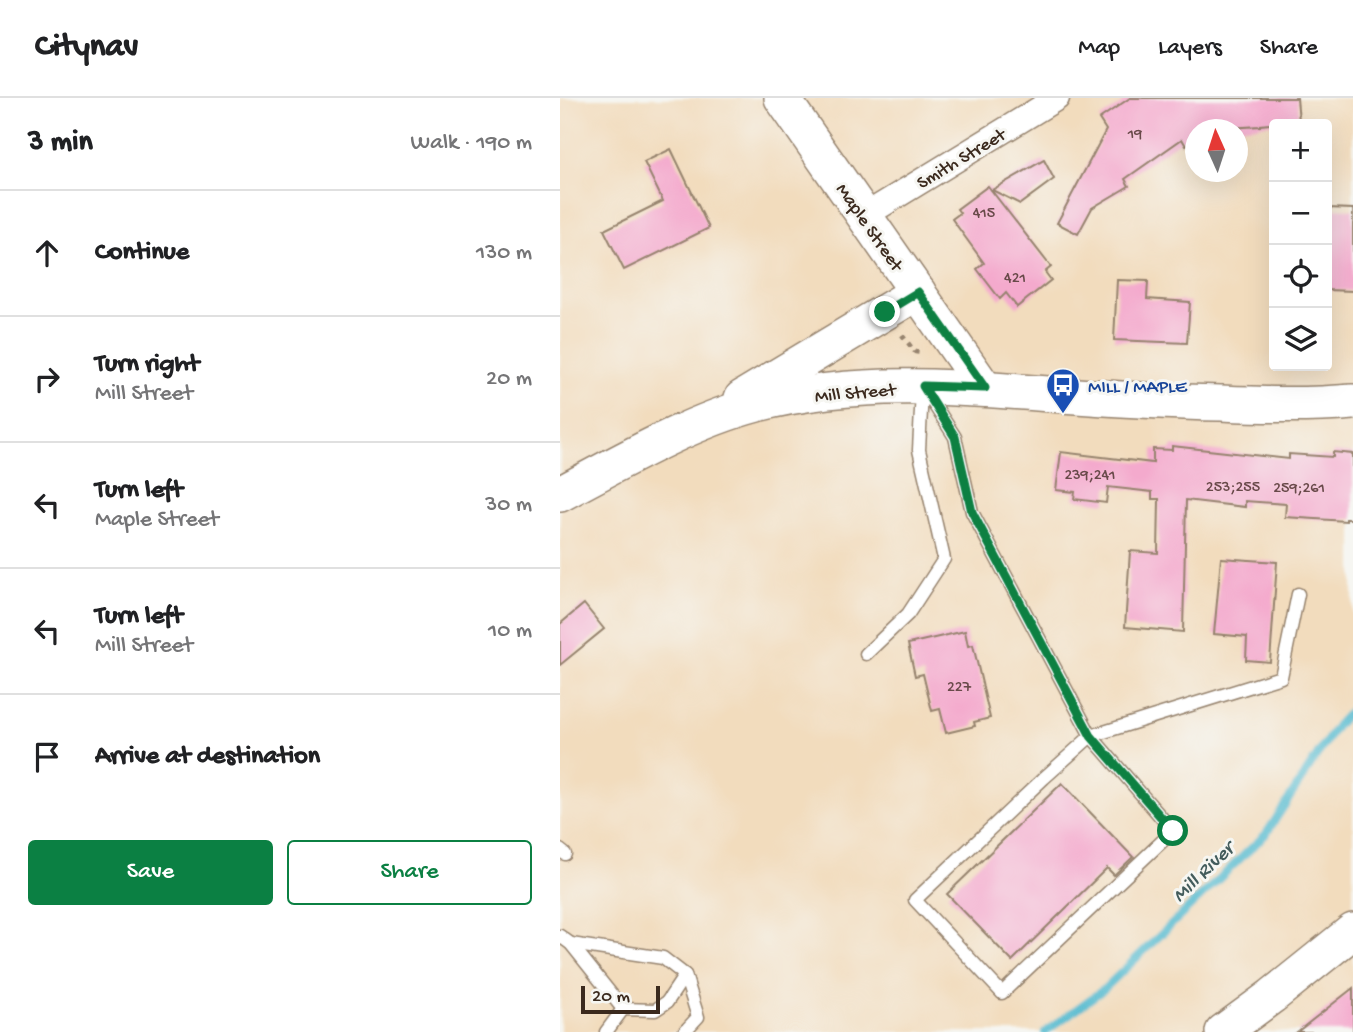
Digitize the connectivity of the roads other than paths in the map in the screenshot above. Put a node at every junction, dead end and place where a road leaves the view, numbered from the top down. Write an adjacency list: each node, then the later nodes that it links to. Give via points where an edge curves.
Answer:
1 (782, 98): 3 (street, Maple Street)
2 (1057, 98): 3 (street, Smith Street)
3 (864, 216): 4 (street, Maple Street)
4 (918, 292): 6 (street, Maple Street); 8 (street, Mill Street)
5 (925, 370): 6 (street, Mill Street); 8 (street, Mill Street, via 859,388 756,404); 11 (lane, via 919,450 944,559 908,614); 12 (lane, via 955,437 972,512)
6 (985, 388): 7 (street, Mill Street, via 1204,403)
7 (1353, 402)
8 (697, 425): 9 (street, Mill Street)
9 (560, 494)
10 (1298, 594): 12 (lane, via 1281,677)
11 (866, 654)
12 (1091, 736): 12 (lane, via 915,900 1002,993 1173,831)
13 (1353, 931): 19 (street)
14 (565, 940): 15 (lane, via 663,958); 16 (lane)
15 (685, 975): 16 (lane, via 667,1002 655,1010); 18 (lane, via 698,1017)
16 (623, 1009): 17 (lane)
17 (606, 1032)
18 (684, 1032)
19 (1223, 1032)

